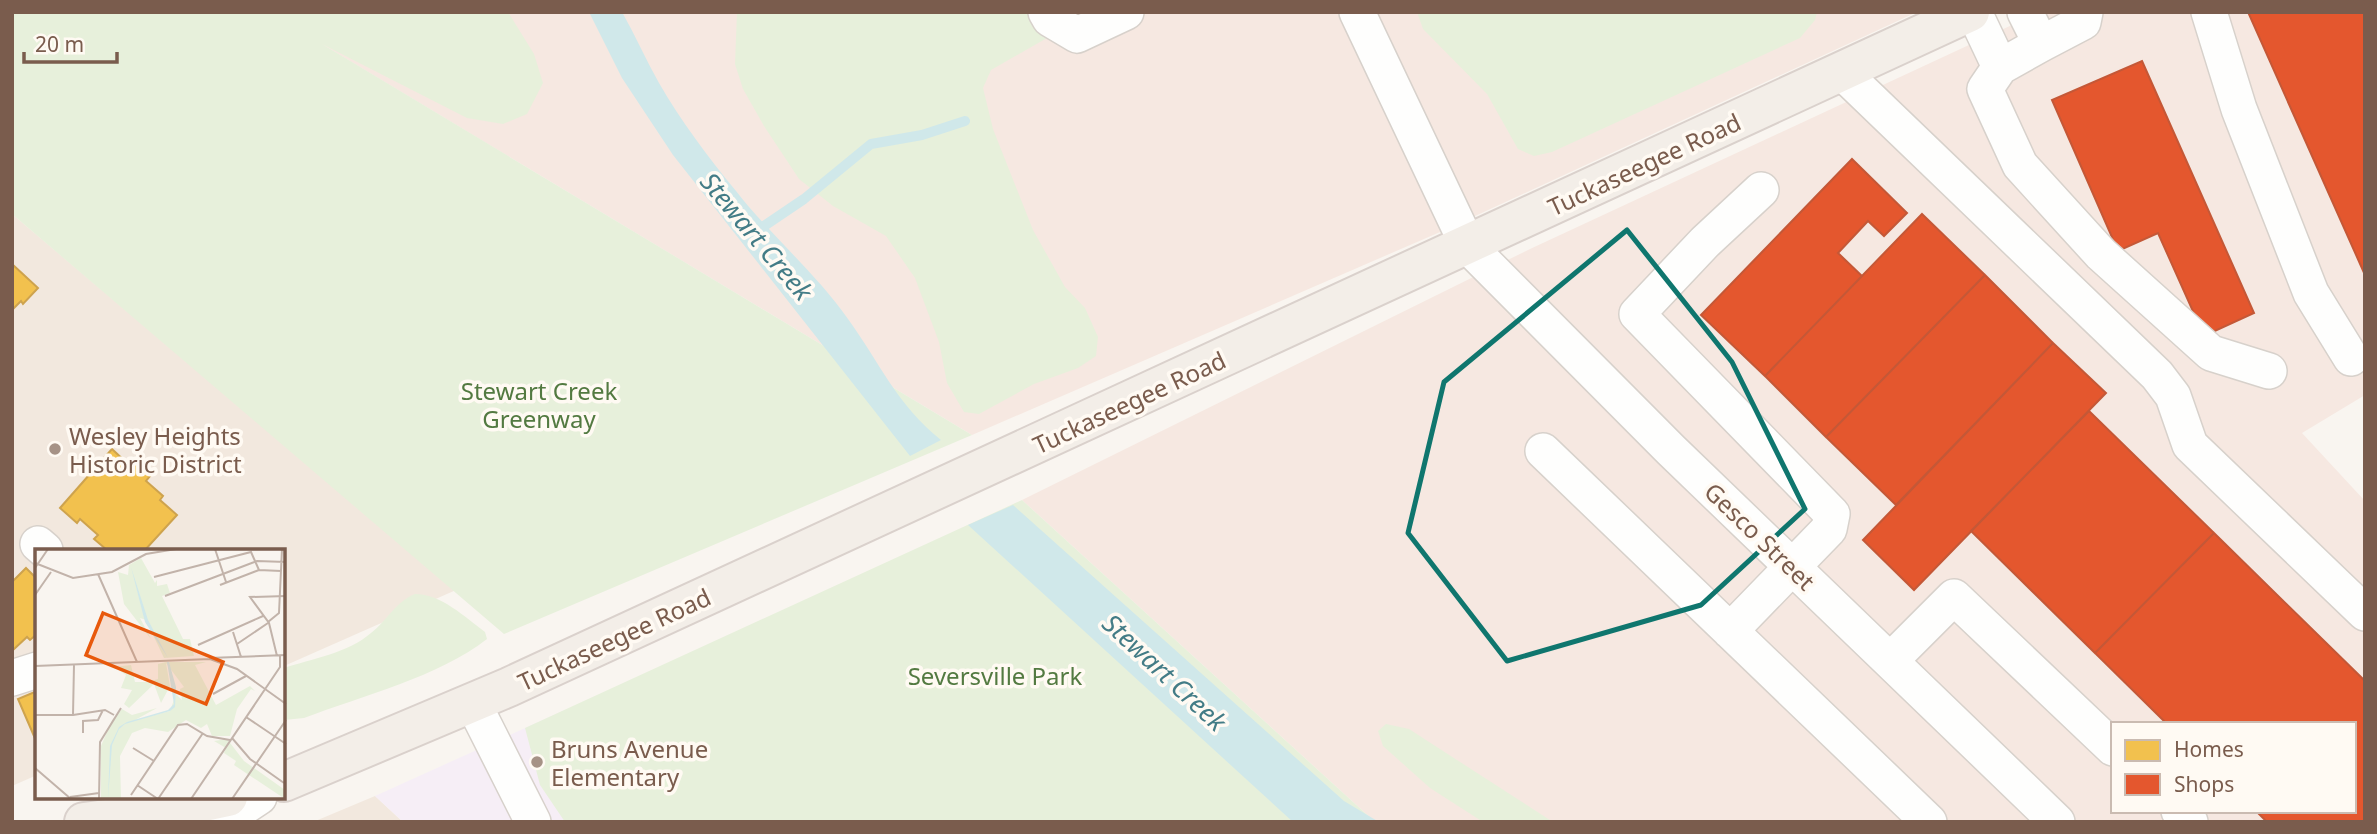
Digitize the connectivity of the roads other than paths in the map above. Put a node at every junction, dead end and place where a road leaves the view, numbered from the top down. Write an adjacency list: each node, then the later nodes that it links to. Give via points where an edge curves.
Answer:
1 (1046, 12): 2 (street, via 1077,35)
2 (1126, 12)
3 (1357, 12): 12 (street, Gesco Street)
4 (1972, 12): 9 (street); 10 (main road, Tuckaseegee Road)
5 (2025, 12): 8 (street)
6 (2085, 12): 8 (street, via 2084,22)
7 (2209, 12): 13 (street, via 2239,109 2311,293)
8 (2041, 44): 9 (street)
9 (2000, 67): 14 (street, via 1985,89 2020,165 2101,254 2211,353)
10 (1842, 72): 12 (main road, Tuckaseegee Road); 17 (street, via 2162,381 2173,396 2190,445)
11 (1761, 190): 16 (street, via 1637,314 1832,514 1829,529)
12 (1468, 246): 16 (street, Gesco Street); 22 (main road, Tuckaseegee Road)
13 (2351, 358)
14 (2269, 371)
15 (1543, 451): 18 (street)
16 (1793, 567): 18 (street); 19 (street, Gesco Street)
17 (2365, 613)
18 (1730, 631): 30 (street)
19 (1890, 661): 23 (street, via 1954,597); 31 (street, Gesco Street)
20 (35, 671): 21 (street)
21 (12, 678)
22 (473, 703): 24 (main road, Tuckaseegee Road); 29 (street)
23 (2111, 746)
24 (285, 782)
25 (219, 799): 27 (main road)
26 (256, 799): 28 (street)
27 (84, 822)
28 (221, 822)
29 (533, 822)
30 (1929, 822)
31 (2057, 822)

